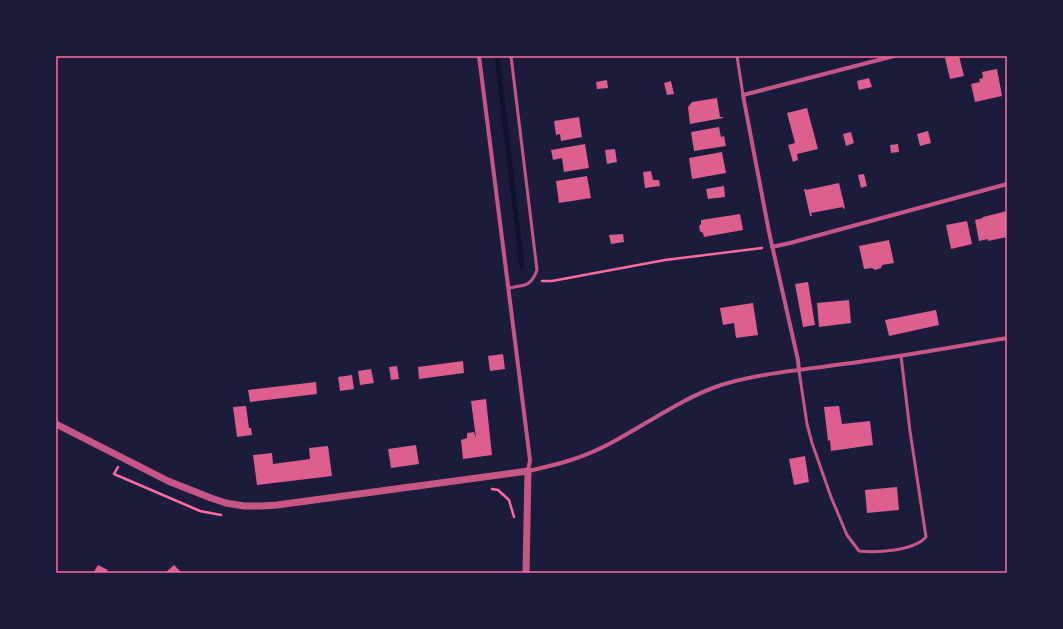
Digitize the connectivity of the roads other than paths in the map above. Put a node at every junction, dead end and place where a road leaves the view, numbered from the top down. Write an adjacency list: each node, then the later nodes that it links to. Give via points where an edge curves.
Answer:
1 (479, 56): 8 (street)
2 (511, 56): 8 (lane, via 537,270 531,283)
3 (738, 56): 5 (lane)
4 (894, 56): 5 (street)
5 (744, 95): 7 (street)
6 (1007, 184): 7 (street)
7 (772, 247): 11 (street)
8 (509, 288): 13 (street, via 530,460)
9 (1007, 338): 10 (street)
10 (901, 356): 11 (street); 11 (lane, via 926,538 912,547 859,551 847,535 812,443)
11 (799, 371): 13 (street, via 754,377 720,386 696,395 584,456)
12 (56, 424): 13 (street, via 168,481 226,503 244,506 277,505)
13 (528, 471): 14 (street)
14 (526, 573)

